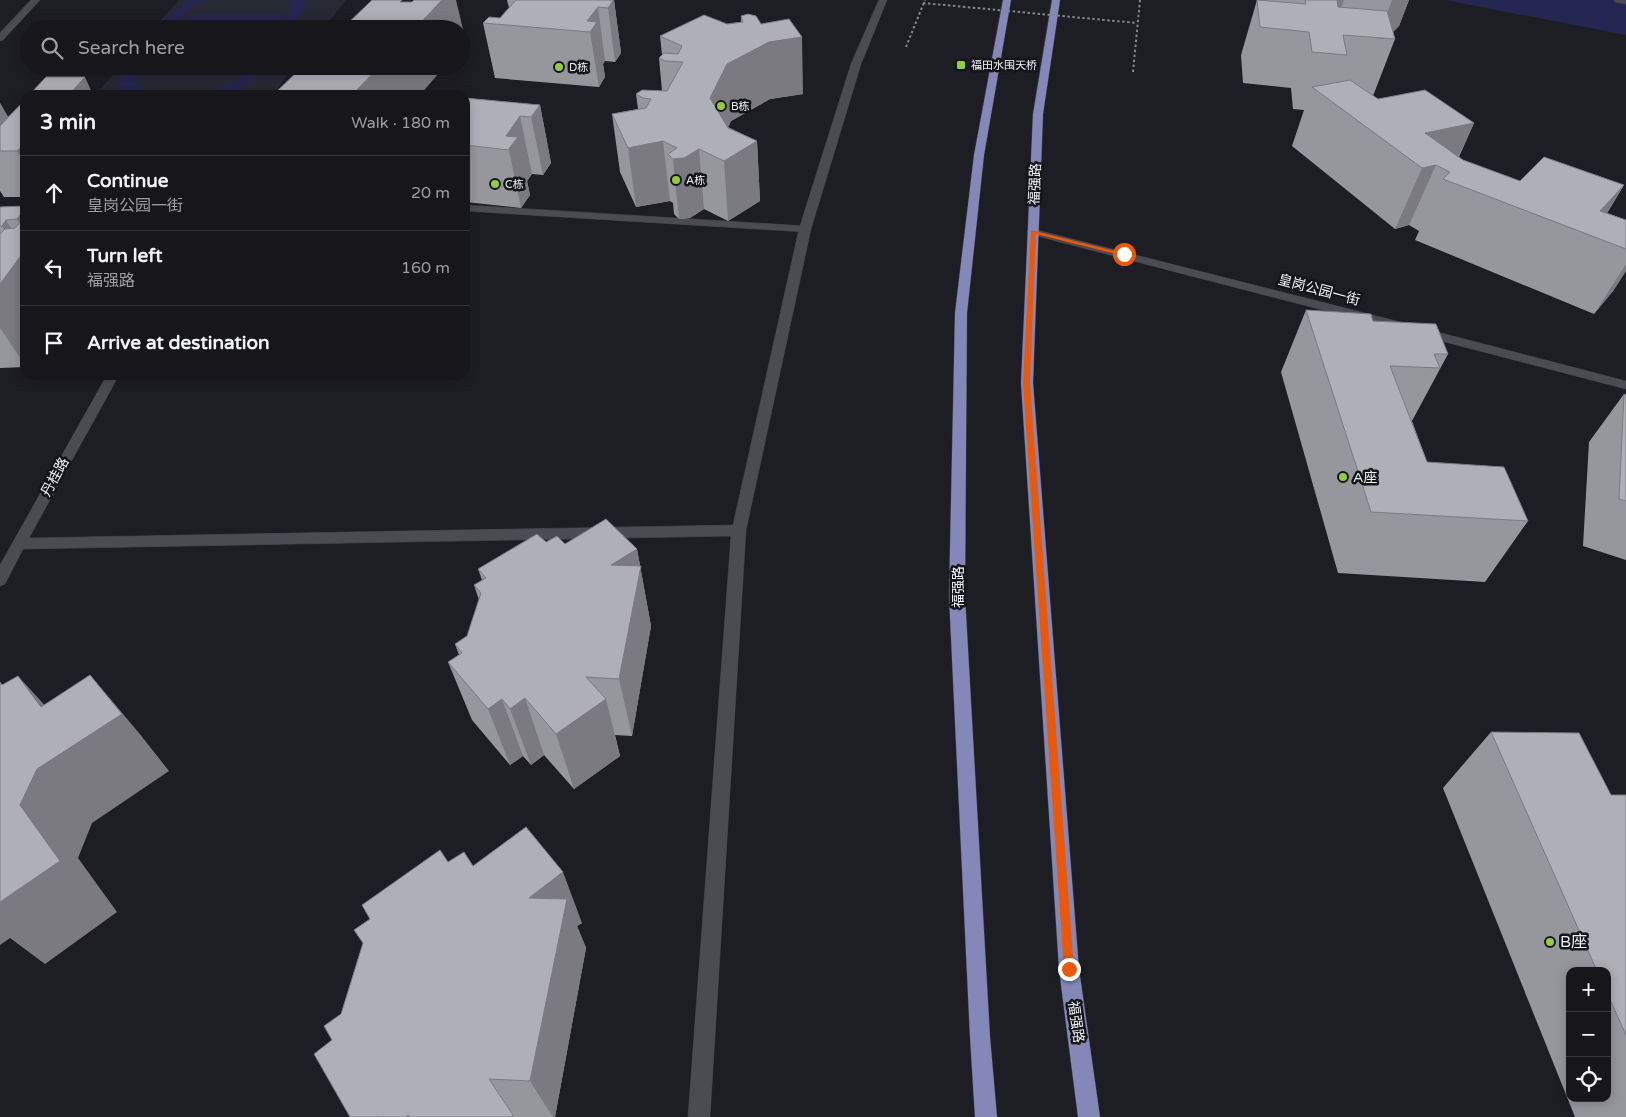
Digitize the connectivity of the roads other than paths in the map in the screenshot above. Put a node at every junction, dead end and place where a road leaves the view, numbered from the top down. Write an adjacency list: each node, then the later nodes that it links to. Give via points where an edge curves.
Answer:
1 (36, 0): 7 (street)
2 (883, 0): 9 (street, via 856,64)
3 (1007, 0): 17 (main road, 福强路, via 979,155 961,322 957,596)
4 (1056, 0): 10 (main road, 福强路, via 1038,114)
5 (1618, 0): 6 (street)
6 (1626, 1)
7 (0, 38)
8 (470, 208): 9 (street)
9 (805, 229): 13 (street)
10 (1033, 232): 12 (street, 皇岗公园一街); 18 (main road, 福强路, via 1027,383 1069,969)
11 (110, 380): 14 (street, 丹桂路)
12 (1626, 385)
13 (739, 530): 14 (street); 16 (street)
14 (18, 544): 15 (street, 丹桂路)
15 (0, 580)
16 (699, 1117)
17 (986, 1117)
18 (1089, 1117)

